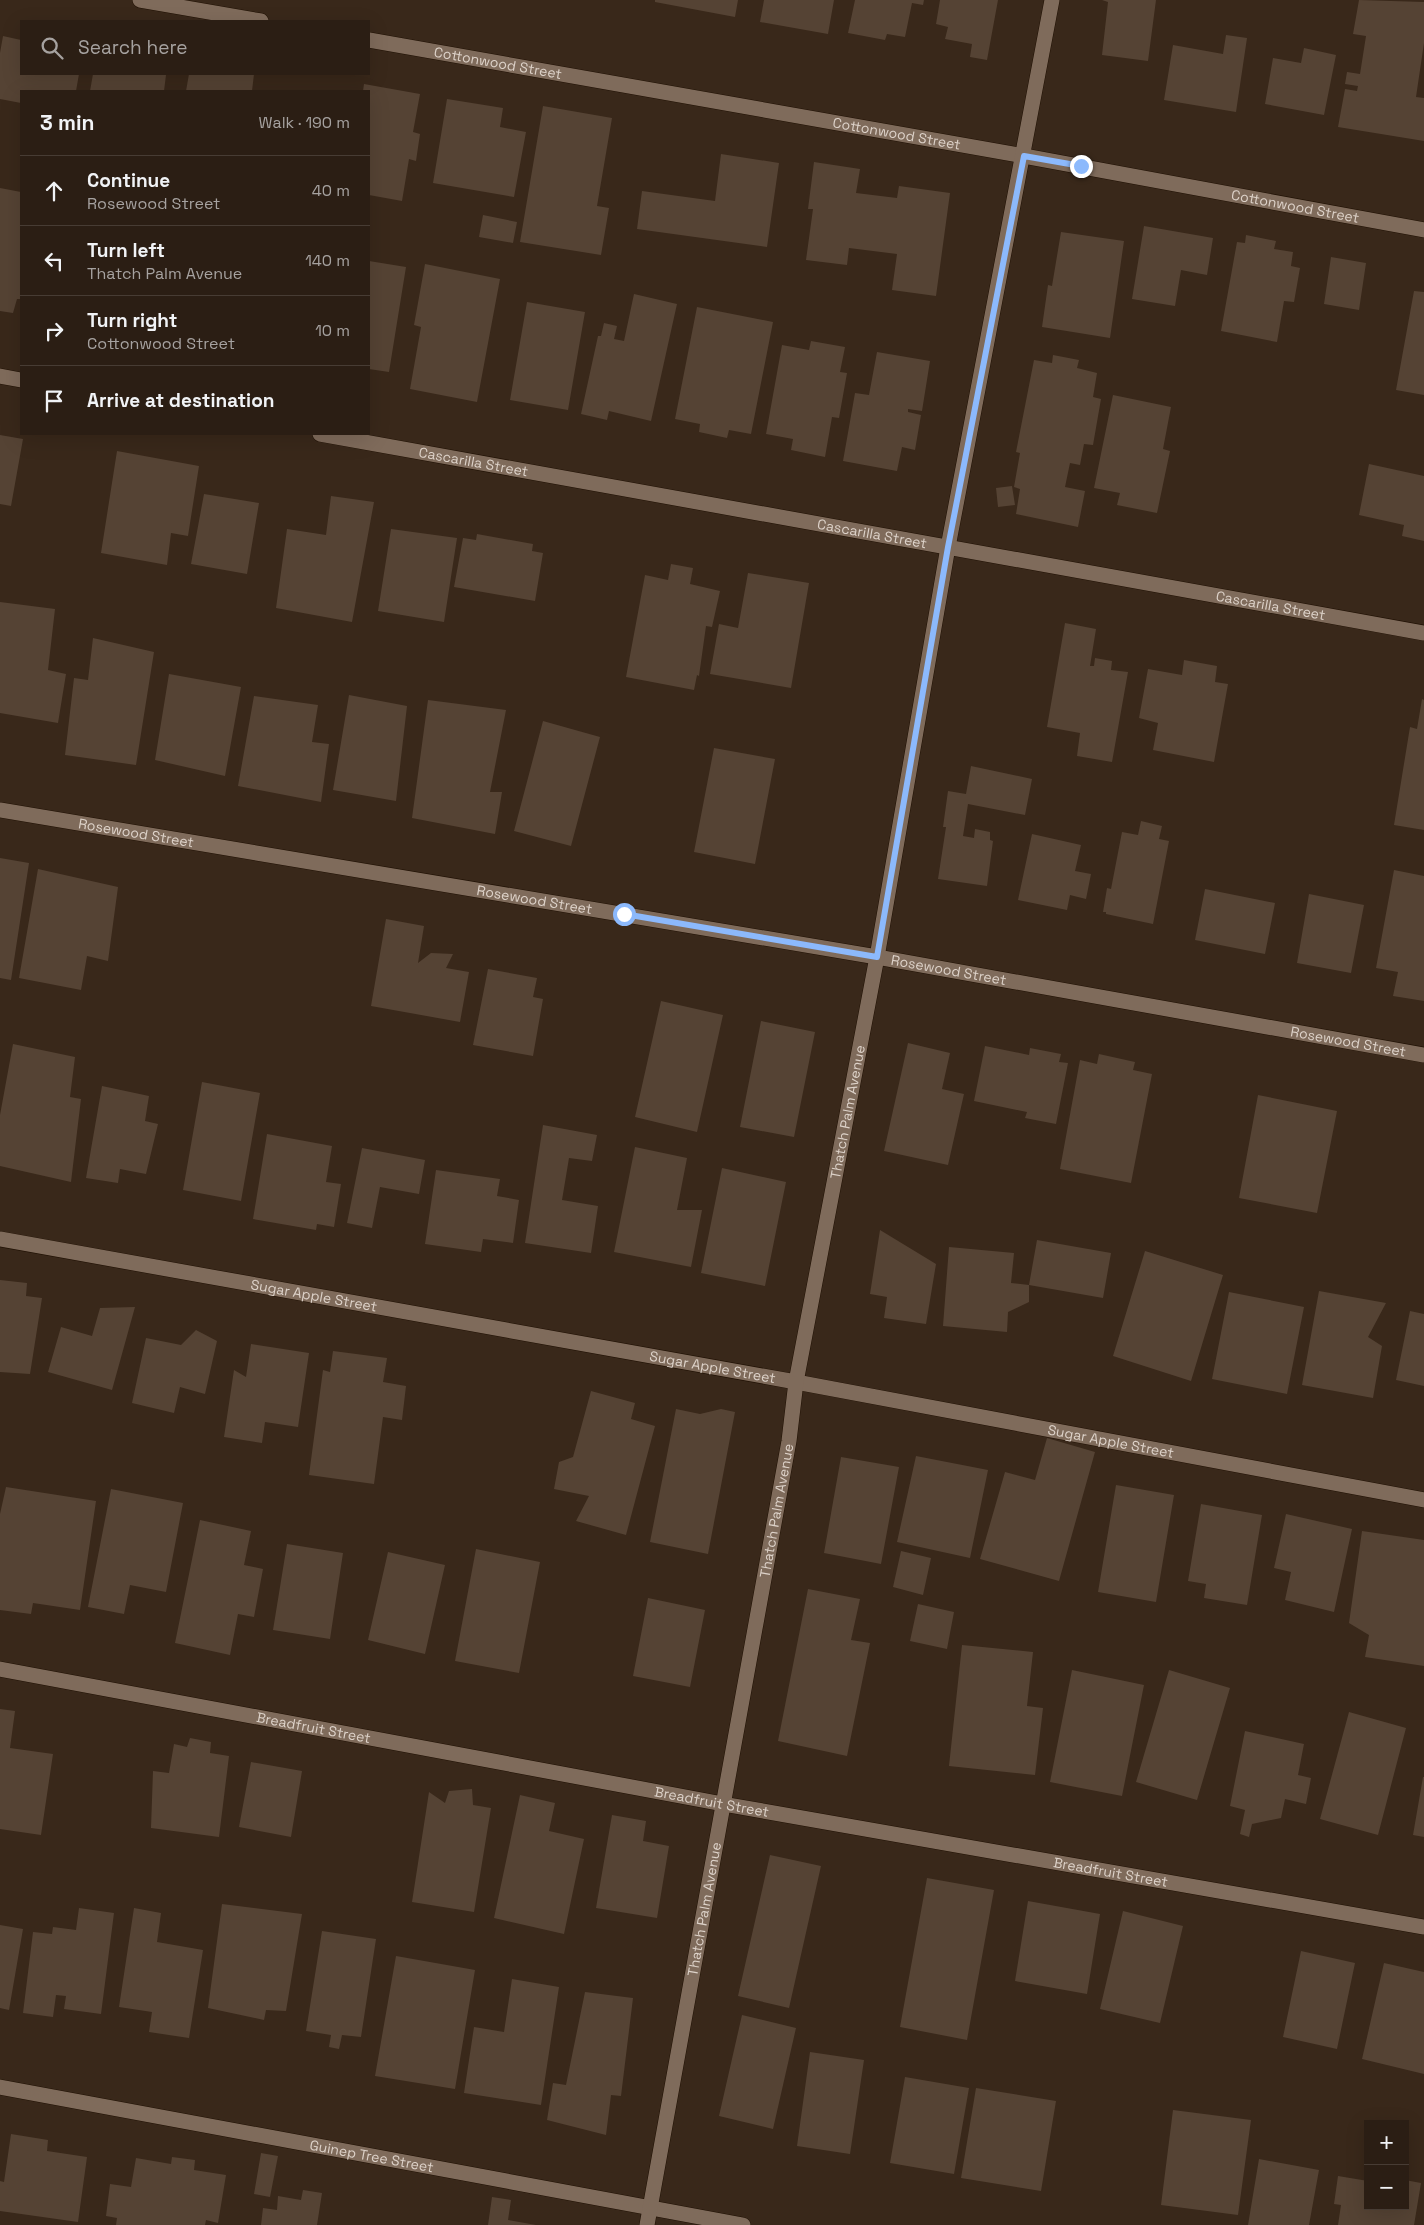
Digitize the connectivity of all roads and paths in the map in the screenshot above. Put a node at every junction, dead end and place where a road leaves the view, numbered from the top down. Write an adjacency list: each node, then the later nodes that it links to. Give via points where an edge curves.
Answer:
1 (140, 0): 3 (street)
2 (1052, 0): 5 (street, Thatch Palm Avenue)
3 (255, 20)
4 (370, 40): 5 (street, Cottonwood Street)
5 (1024, 156): 6 (street, Cottonwood Street); 10 (street, Thatch Palm Avenue)
6 (1424, 230)
7 (0, 376): 8 (street)
8 (20, 380)
9 (326, 435): 10 (street, Cascarilla Street)
10 (948, 547): 11 (street, Cascarilla Street); 13 (street, Thatch Palm Avenue)
11 (1424, 633)
12 (0, 810): 13 (street, Rosewood Street)
13 (877, 957): 14 (street, Rosewood Street); 16 (street, Thatch Palm Avenue)
14 (1424, 1055)
15 (0, 1240): 16 (street, Sugar Apple Street)
16 (796, 1382): 17 (street, Sugar Apple Street); 19 (street, Thatch Palm Avenue, via 789,1441)
17 (1424, 1500)
18 (0, 1669): 19 (street, Breadfruit Street)
19 (723, 1804): 20 (street, Breadfruit Street); 22 (street, Thatch Palm Avenue)
20 (1424, 1928)
21 (0, 2087): 22 (street, Guinep Tree Street)
22 (650, 2207): 23 (street, Thatch Palm Avenue); 24 (street, Guinep Tree Street)
23 (647, 2225)
24 (743, 2225)

